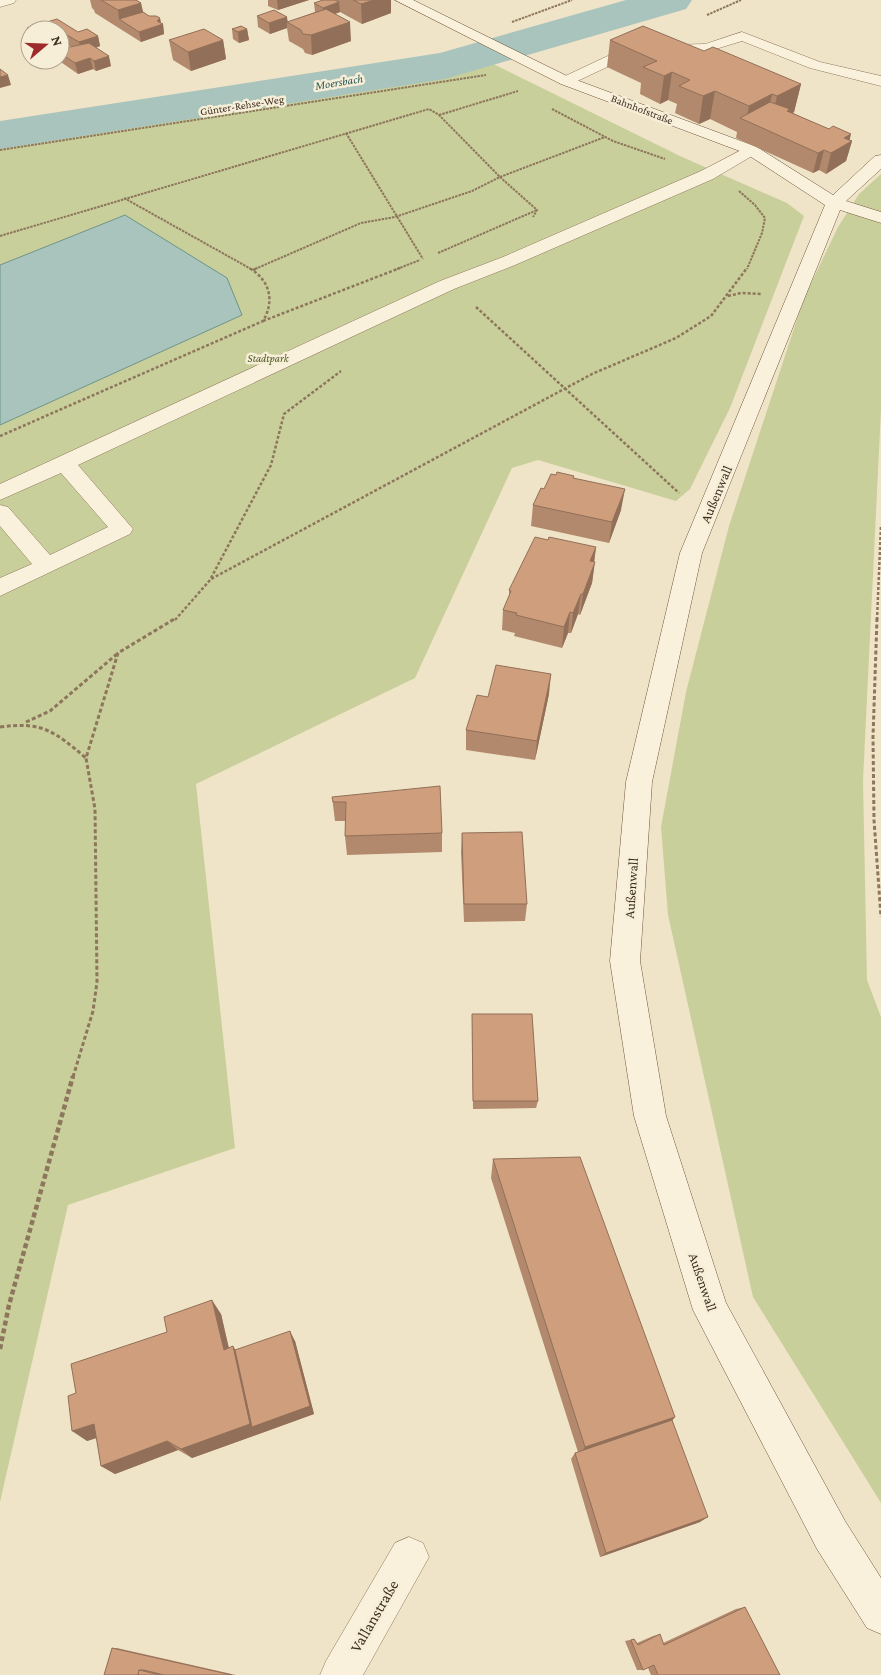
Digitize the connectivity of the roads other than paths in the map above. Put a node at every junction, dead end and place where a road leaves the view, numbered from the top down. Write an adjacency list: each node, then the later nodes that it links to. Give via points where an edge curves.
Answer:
1 (9, 0): 3 (street)
2 (402, 0): 4 (street, Bahnhofstraße)
3 (0, 3)
4 (566, 80): 5 (street, via 634,49 706,48 742,36 815,65); 6 (street, Bahnhofstraße)
5 (881, 81)
6 (751, 150): 8 (street, Bahnhofstraße); 10 (street, via 707,175 447,284)
7 (881, 160): 8 (street, Außenwall)
8 (834, 203): 9 (street, Bahnhofstraße); 16 (street, Außenwall, via 691,553 639,782 625,961 650,1116 711,1310 831,1535)
9 (881, 218)
10 (64, 463): 11 (street); 13 (street, via 122,529)
11 (0, 493)
12 (0, 512): 13 (street)
13 (47, 566): 14 (street)
14 (0, 588)
15 (408, 1557): 17 (street, Vallanstraße)
16 (881, 1614)
17 (340, 1675)

